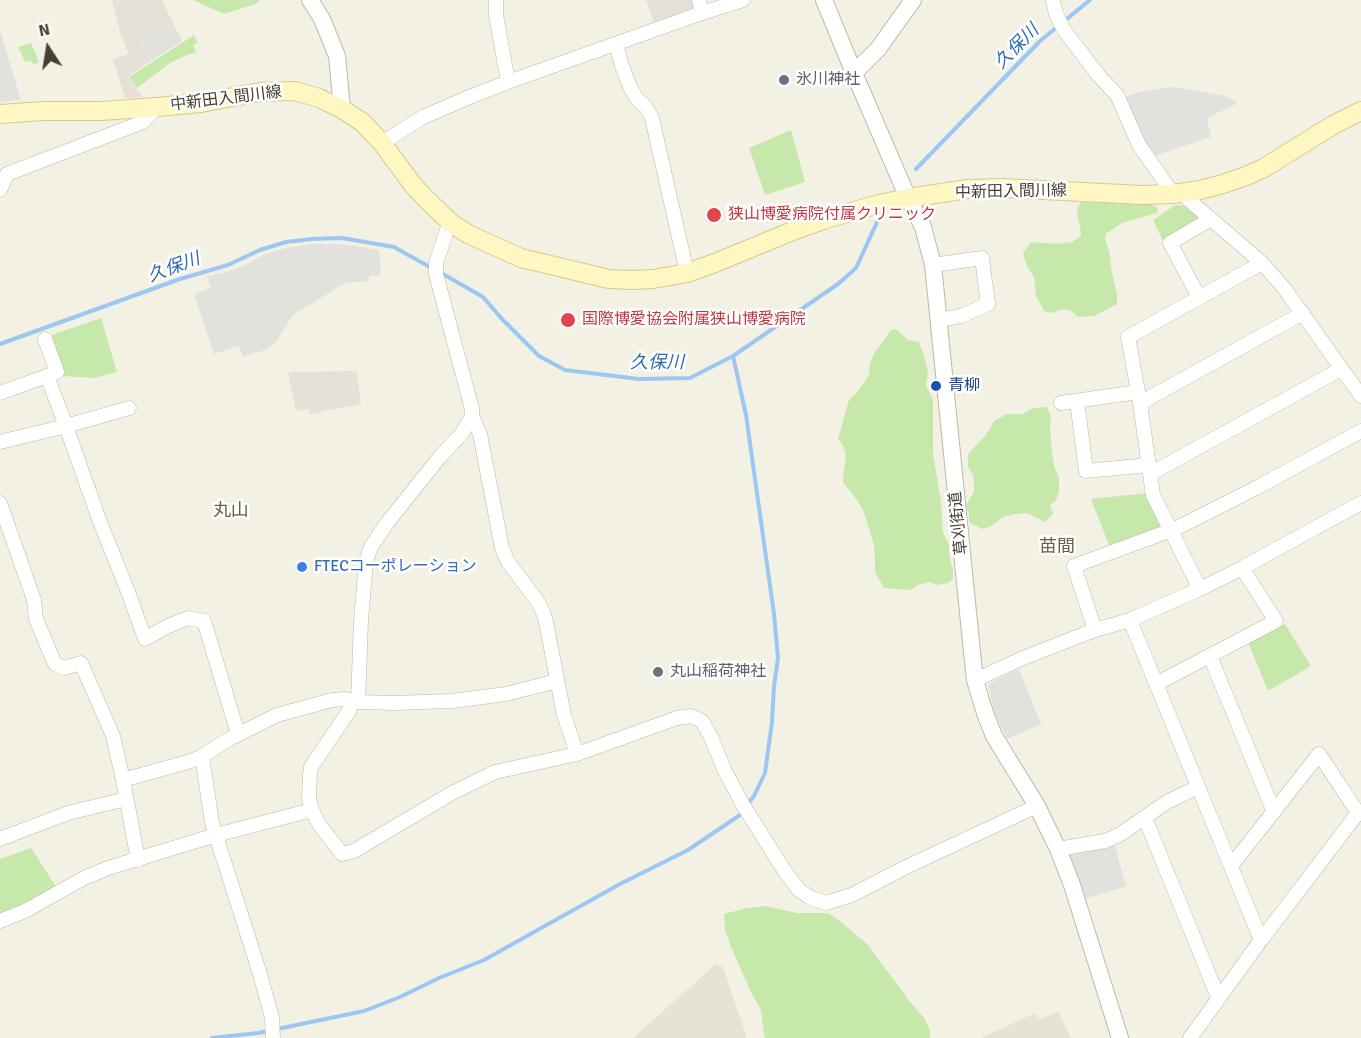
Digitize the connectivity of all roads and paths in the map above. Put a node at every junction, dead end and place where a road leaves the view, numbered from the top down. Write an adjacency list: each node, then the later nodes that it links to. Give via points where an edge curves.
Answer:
1 (310, 0): 12 (street, via 337,56)
2 (496, 0): 10 (street)
3 (743, 0): 7 (street)
4 (824, 0): 9 (street, 草刈街道)
5 (913, 0): 9 (street, via 878,49)
6 (1053, 0): 17 (street, via 1064,30 1117,95 1139,145)
7 (701, 6): 8 (street)
8 (616, 44): 10 (street); 23 (street, via 630,87 652,118)
9 (854, 73): 18 (street, 草刈街道)
10 (508, 82): 15 (street, via 423,117)
11 (157, 107): 12 (main road, 中新田入間川線, via 260,92 295,91); 14 (main road, 中新田入間川線); 16 (street, via 143,122 7,174)
12 (342, 108): 15 (main road, 中新田入間川線)
13 (1361, 111): 17 (main road, 中新田入間川線, via 1264,168 1223,184)
14 (0, 114)
15 (381, 143): 20 (main road, 中新田入間川線, via 413,185)
16 (0, 190)
17 (1178, 193): 18 (main road, 中新田入間川線, via 1142,195 1005,188); 19 (street)
18 (908, 198): 22 (street, 草刈街道, via 923,227); 23 (main road, 中新田入間川線, via 826,219)
19 (1211, 219): 21 (street); 24 (street, via 1170,243)
20 (452, 223): 23 (main road, 中新田入間川線, via 521,258 609,279 653,279); 36 (street, via 436,263 436,274)
21 (1262, 263): 24 (street); 25 (street)
22 (933, 265): 26 (street, 草刈街道); 26 (street, via 982,258 988,304 961,316)
23 (687, 273)
24 (1199, 297): 32 (street, via 1128,336)
25 (1303, 313): 28 (street); 32 (street)
26 (939, 320): 49 (street, 草刈街道)
27 (45, 339): 29 (street, via 57,372)
28 (1341, 369): 31 (street); 40 (street)
29 (47, 376): 30 (street); 37 (street)
30 (0, 393)
31 (1361, 396)
32 (1139, 398): 33 (street); 40 (street)
33 (1077, 401): 34 (street); 40 (street, via 1086,471)
34 (1061, 403)
35 (129, 408): 37 (street)
36 (472, 416): 50 (street, via 480,434 502,549 543,612); 52 (street, via 371,548 366,561)
37 (66, 426): 39 (street); 53 (street, via 145,639 188,618 204,621)
38 (1361, 431): 43 (street)
39 (0, 442)
40 (1149, 470): 43 (street, via 1153,495)
41 (0, 503): 56 (street, via 45,644 55,664 64,668 81,663 113,736)
42 (1361, 503): 44 (street)
43 (1170, 530): 45 (street); 47 (street, via 1074,566)
44 (1242, 568): 45 (street); 48 (street, via 1276,621)
45 (1200, 589): 46 (street)
46 (1130, 620): 47 (street); 51 (street)
47 (1095, 630): 49 (street)
48 (1210, 656): 51 (street); 61 (street)
49 (975, 680): 59 (street, 草刈街道, via 994,736)
50 (557, 681): 52 (street, via 506,694 452,701); 54 (street)
51 (1156, 684): 57 (street)
52 (355, 701): 53 (street, via 332,700 277,715); 60 (street, via 311,767)
53 (238, 734): 55 (street)
54 (577, 754): 59 (street, via 677,718 691,716 702,721 745,808 784,870 799,890 826,903 852,895); 60 (street, via 495,772 354,852 342,855)
55 (202, 756): 56 (street); 63 (street)
56 (123, 780): 58 (street)
57 (1198, 787): 62 (street); 67 (street)
58 (126, 799): 64 (street, via 69,813); 66 (street)
59 (1037, 806): 65 (street, 草刈街道)
60 (312, 810): 63 (street)
61 (1274, 812): 67 (street); 69 (street, via 1319,754 1358,813)
62 (1145, 818): 65 (street, via 1105,841); 70 (street)
63 (216, 835): 66 (street); 71 (street, via 260,974)
64 (0, 838)
65 (1058, 849): 72 (street, 草刈街道)
66 (138, 860): 68 (street, via 84,878)
67 (1231, 866): 69 (street)
68 (0, 921)
69 (1261, 940): 70 (street)
70 (1218, 997): 73 (street)
71 (273, 1037)
72 (1118, 1037)
73 (1190, 1038)

